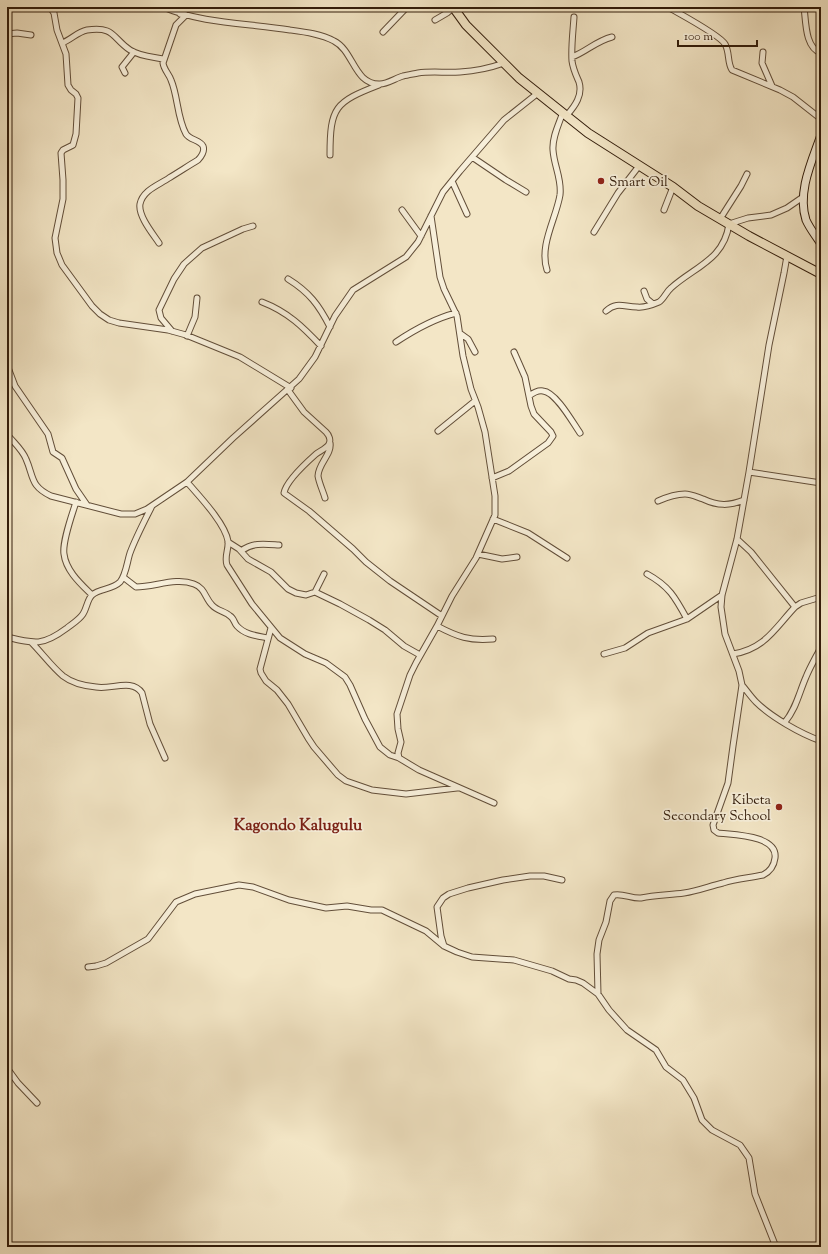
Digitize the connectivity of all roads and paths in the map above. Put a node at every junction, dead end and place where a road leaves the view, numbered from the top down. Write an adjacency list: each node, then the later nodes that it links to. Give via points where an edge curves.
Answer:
1 (50, 7): 16 (street)
2 (163, 7): 8 (street)
3 (185, 7): 8 (street)
4 (407, 7): 12 (street)
5 (454, 7): 11 (street); 22 (highway, via 466,25)
6 (668, 7): 25 (street, via 722,40 728,50 732,70)
7 (804, 7): 19 (street, via 809,41 814,50)
8 (180, 14): 9 (street)
9 (186, 15): 21 (street, via 176,25); 24 (street, via 302,32 335,41 365,81)
10 (574, 17): 20 (street)
11 (435, 20)
12 (383, 32)
13 (7, 34): 14 (street)
14 (31, 35)
15 (612, 37): 20 (street)
16 (62, 43): 17 (street, via 86,30 108,30); 60 (street, via 67,58 68,85 78,98 73,145 61,153 63,199 55,243 57,253 72,280 100,314 119,323)
17 (134, 52): 21 (street); 23 (street, via 122,67)
18 (763, 52): 25 (street, via 762,63)
19 (821, 53)
20 (572, 57): 27 (street, via 580,92 575,105)
21 (163, 59): 47 (street, via 163,66 172,82 184,129 188,137 201,144 204,150 198,160 149,190 142,199 140,205 143,217)
22 (504, 63): 24 (street, via 482,70 419,73); 26 (highway)
23 (125, 73)
24 (381, 85): 30 (street, via 355,95 338,108 331,125)
25 (772, 86): 28 (street, via 793,97)
26 (538, 93): 27 (highway); 31 (street, via 504,120)
27 (565, 114): 32 (highway, via 588,133); 50 (street, via 553,143 560,195 544,254)
28 (821, 119)
29 (821, 135): 37 (main road)
30 (330, 155)
31 (472, 157): 34 (street); 36 (street)
32 (639, 166): 35 (highway); 45 (street, via 618,193)
33 (747, 174): 42 (street)
34 (452, 181): 40 (street); 41 (street)
35 (673, 187): 39 (street); 42 (highway)
36 (526, 192)
37 (803, 197): 43 (street, via 771,215); 48 (main road, via 807,221)
38 (402, 210): 46 (street)
39 (664, 210)
40 (466, 214)
41 (431, 215): 46 (street); 58 (street, via 440,277)
42 (720, 219): 43 (highway)
43 (729, 224): 49 (highway); 56 (street, via 728,234 714,255 670,288 662,301)
44 (253, 226): 60 (street, via 202,248 184,264 159,310 161,318)
45 (594, 232)
46 (421, 236): 59 (street, via 406,256 353,290 334,316)
47 (159, 243)
48 (821, 244)
49 (787, 256): 51 (highway); 75 (street, via 769,345)
50 (547, 270)
51 (821, 274)
52 (288, 279): 59 (street, via 307,292)
53 (644, 291): 56 (street, via 647,299)
54 (197, 298): 62 (street, via 195,317)
55 (262, 302): 64 (street, via 293,318)
56 (653, 304): 57 (street, via 638,308 624,304 610,307)
57 (606, 311)
58 (456, 313): 61 (street); 63 (street, via 425,324)
59 (330, 327): 64 (street)
60 (173, 331): 62 (street)
61 (460, 334): 65 (street, via 468,339); 70 (street)
62 (187, 336): 68 (street, via 248,361)
63 (396, 342)
64 (321, 346): 68 (street)
65 (475, 352)
66 (514, 352): 69 (street, via 523,371)
67 (7, 365): 83 (street, via 15,386 48,434 53,452 62,458 76,489)
68 (290, 389): 74 (street, via 304,412 329,436); 77 (street, via 268,406)
69 (529, 396): 72 (street, via 541,390 551,394); 76 (street, via 534,414 551,432 552,439 508,471)
70 (475, 401): 71 (street); 76 (street, via 485,432)
71 (438, 431)
72 (580, 433)
73 (7, 434): 82 (street, via 20,449 34,483 42,492)
74 (329, 441): 79 (street, via 330,448 321,464 318,477); 101 (street, via 327,446 296,474 284,493 309,511 390,581)
75 (749, 472): 78 (street); 80 (street)
76 (492, 478): 85 (street, via 495,496)
77 (187, 482): 84 (street); 87 (street, via 217,520)
78 (821, 483)
79 (325, 498)
80 (744, 500): 81 (street, via 724,506 687,494 676,494); 86 (street)
81 (658, 501)
82 (76, 502): 83 (street); 98 (street, via 64,554 73,575)
83 (87, 505): 84 (street, via 121,514 135,514)
84 (152, 506): 95 (street, via 130,554)
85 (493, 519): 90 (street); 92 (street, via 528,533)
86 (737, 539): 97 (street); 100 (street, via 760,561)
87 (228, 542): 89 (street); 104 (street, via 227,565)
88 (279, 545): 89 (street, via 252,545)
89 (241, 551): 96 (street, via 248,559 275,575 288,589 306,595)
90 (478, 554): 91 (street, via 502,559); 101 (street)
91 (517, 557)
92 (566, 558)
93 (324, 574): 96 (street)
94 (647, 574): 102 (street, via 664,584)
95 (123, 578): 98 (street, via 113,587); 106 (street, via 136,587 173,582 194,584 203,590 215,608 231,616 238,626 253,635)
96 (315, 592): 112 (street, via 369,620)
97 (722, 594): 102 (street); 111 (street, via 724,634)
98 (92, 595): 108 (street, via 83,614 72,624 50,640)
99 (821, 597): 100 (street)
100 (795, 607): 111 (street, via 763,642 749,650)
101 (442, 616): 103 (street)
102 (687, 619): 110 (street, via 648,633 625,648)
103 (437, 626): 107 (street, via 460,638); 112 (street)
104 (271, 628): 106 (street); 117 (street, via 280,638 305,654 326,663 345,677 380,747)
105 (7, 637): 108 (street)
106 (268, 638): 118 (street, via 261,673 285,699 308,738 338,775 360,786 389,793 406,794)
107 (493, 639)
108 (31, 642): 116 (street, via 63,676 71,681 97,688 125,685 140,689 150,724)
109 (821, 646): 114 (street, via 795,706)
110 (604, 654)
111 (733, 654): 113 (street)
112 (420, 655): 117 (street, via 410,675 397,714 401,742)
113 (742, 685): 114 (street, via 760,706); 123 (street, via 728,783 713,828 718,833 750,837 767,843 775,853 773,865 763,875 683,893 633,898 614,895 599,940)
114 (784, 722): 115 (street)
115 (821, 741)
116 (165, 758)
117 (399, 758): 118 (street, via 419,770)
118 (460, 787): 119 (street)
119 (494, 803)
120 (562, 880): 121 (street, via 544,876 524,876 449,894 437,907)
121 (444, 946): 122 (street, via 426,931 382,910 347,906 326,908 239,885 196,894 176,902 148,939 106,963); 123 (street, via 465,955 506,959 552,971 583,983)
122 (88, 967)
123 (598, 994): 126 (street, via 627,1030 658,1052 666,1067 683,1080 694,1098 702,1120 712,1130 740,1145 749,1158 755,1194)
124 (7, 1068): 125 (street)
125 (38, 1103)
126 (776, 1247)

